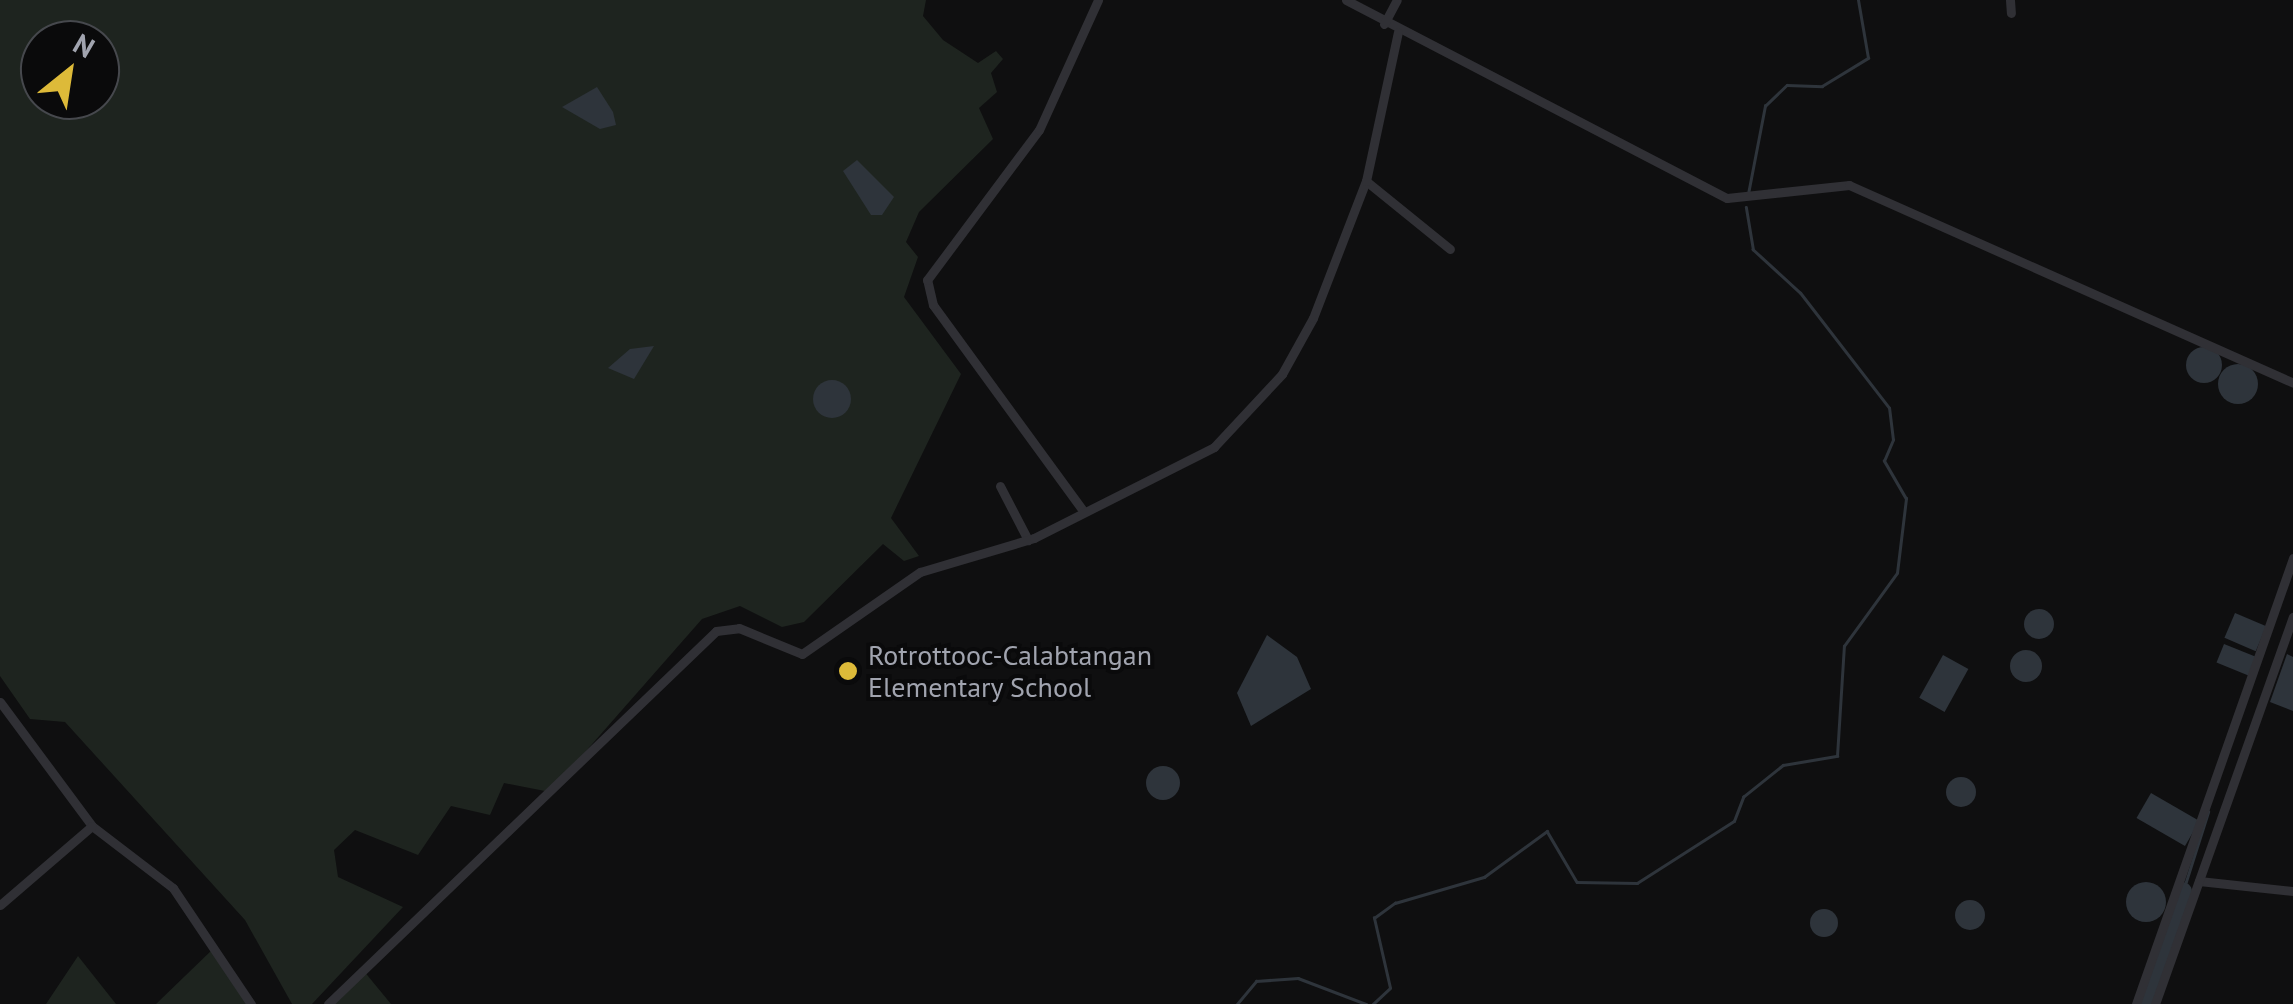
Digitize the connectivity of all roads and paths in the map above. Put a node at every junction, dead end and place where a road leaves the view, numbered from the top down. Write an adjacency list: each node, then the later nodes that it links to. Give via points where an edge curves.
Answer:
1 (1098, 0): 12 (street, via 1039,130 927,280 933,306)
2 (1346, 0): 6 (street)
3 (1397, 0): 6 (street)
4 (2010, 0): 5 (street)
5 (2010, 13)
6 (1384, 24): 7 (street)
7 (1398, 32): 8 (street); 10 (street, via 1727,198 1849,185)
8 (1366, 181): 9 (street); 12 (street, via 1282,374 1214,447)
9 (1450, 249)
10 (2293, 383)
11 (1000, 486): 13 (street)
12 (1084, 512): 13 (street)
13 (1028, 540): 22 (street, via 920,572 802,654 739,628 716,630)
14 (2293, 558): 23 (street)
15 (2293, 617): 18 (street)
16 (0, 702): 17 (street)
17 (92, 826): 20 (street); 21 (street, via 173,888)
18 (2199, 882): 19 (street); 24 (street)
19 (2293, 891)
20 (0, 905)
21 (251, 1004)
22 (328, 1004)
23 (2136, 1004)
24 (2155, 1004)

